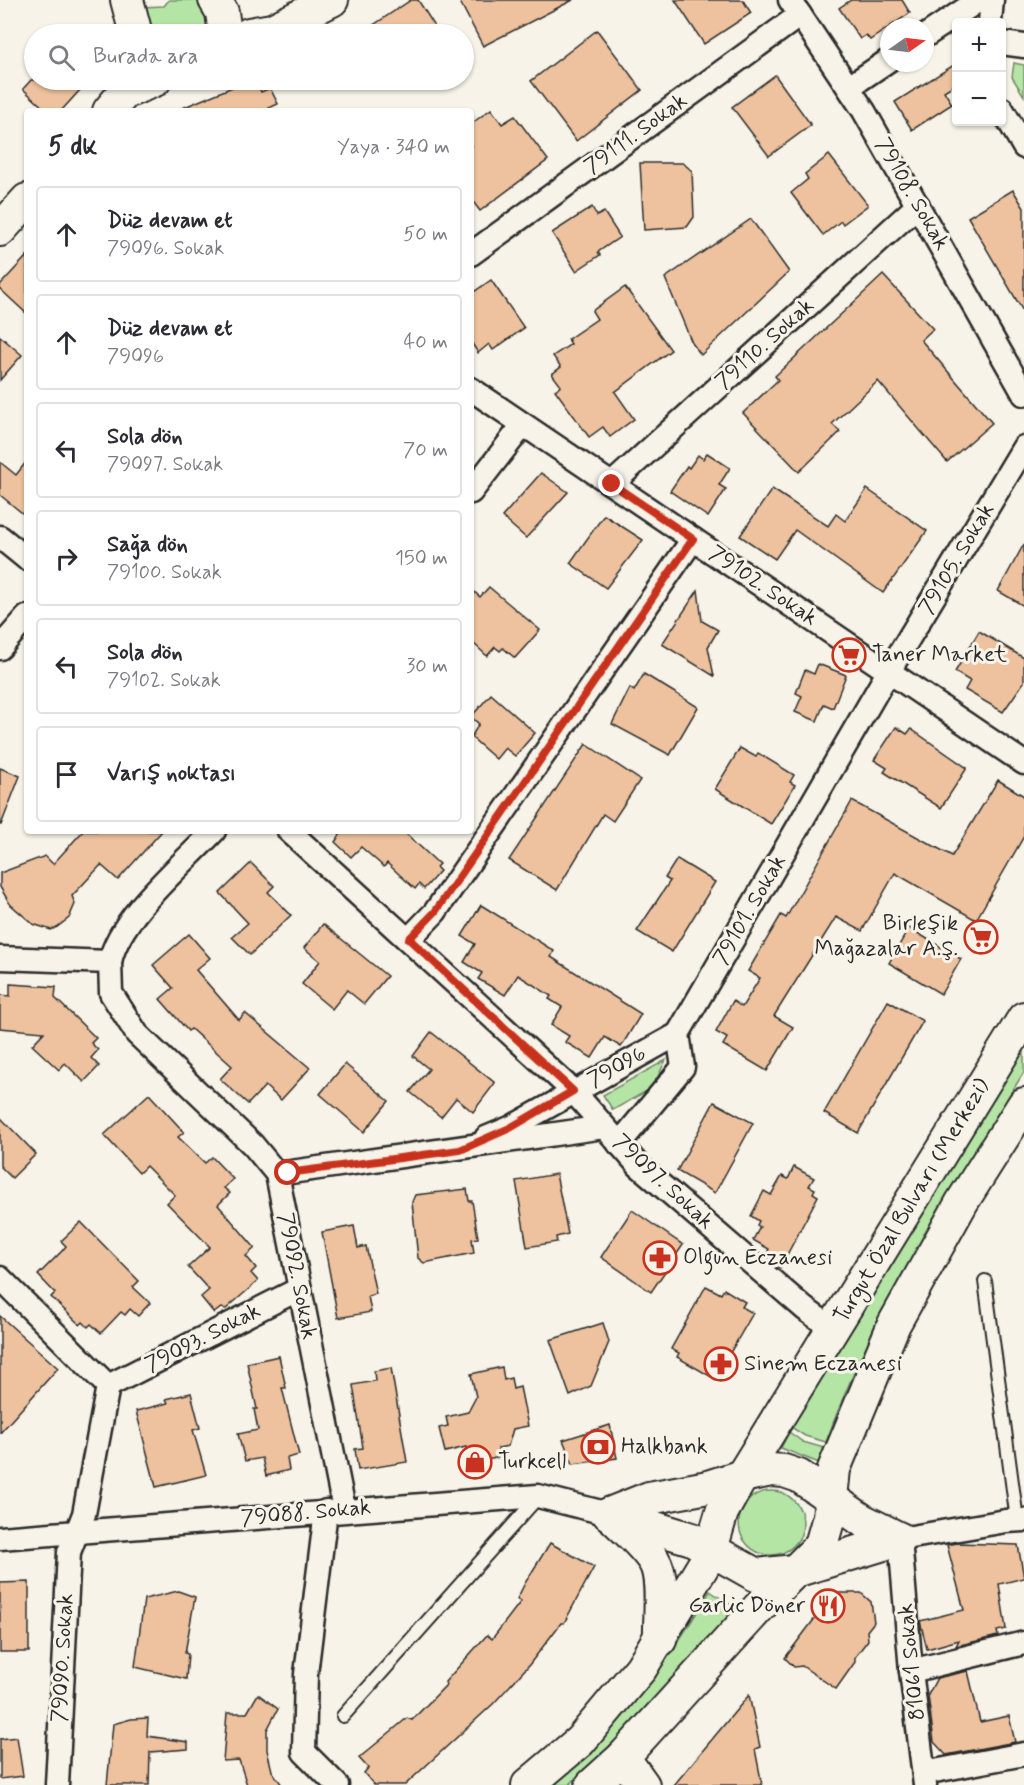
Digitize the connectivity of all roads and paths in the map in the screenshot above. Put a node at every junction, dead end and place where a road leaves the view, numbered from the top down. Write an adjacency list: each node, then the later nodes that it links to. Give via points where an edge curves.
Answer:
1 (127, 0): 8 (main road)
2 (215, 0): 9 (main road)
3 (332, 0): 10 (main road)
4 (979, 0): 11 (street)
5 (992, 0): 7 (street)
6 (795, 7): 15 (street, 79108. Sokak); 19 (street, 79111. Sokak)
7 (990, 18)
8 (133, 24)
9 (224, 24)
10 (284, 24)
11 (934, 30)
12 (1006, 44): 13 (street)
13 (1024, 46)
14 (880, 66): 15 (street)
15 (849, 87): 18 (street, 79108. Sokak)
16 (1006, 116): 17 (street)
17 (1024, 147)
18 (918, 205): 21 (street, 79108. Sokak); 24 (street, 79110. Sokak)
19 (474, 252)
20 (474, 391): 22 (street, 79102. Sokak)
21 (1024, 394)
22 (523, 425): 24 (street, 79102. Sokak); 25 (street)
23 (1024, 447): 31 (street, 79105. Sokak)
24 (612, 484): 27 (street, 79102. Sokak)
25 (474, 488)
26 (0, 537): 28 (street)
27 (693, 539): 31 (street, 79102. Sokak); 35 (street, via 435,912)
28 (24, 557)
29 (24, 620): 30 (street)
30 (0, 648)
31 (889, 671): 32 (street, 79102. Sokak); 39 (street, 79101. Sokak)
32 (1024, 764)
33 (211, 834): 37 (street, via 124,926)
34 (292, 834): 35 (street, 79097. Sokak)
35 (409, 939): 40 (street, 79097. Sokak)
36 (0, 958): 37 (street)
37 (110, 962): 45 (street, 79092. Sokak, via 111,993 137,1034 253,1145)
38 (1024, 1018): 49 (main road, Turgut Özal Bulvarı (Merkezi))
39 (678, 1034): 40 (street, 79096); 43 (street, via 683,1067)
40 (573, 1091): 42 (street, 79097. Sokak); 44 (street, 79096, via 510,1128)
41 (1024, 1104): 53 (main road, Turgut Özal Bulvarı (Merkezi), via 957,1210 894,1324 834,1469)
42 (604, 1127): 43 (street, 79097. Sokak); 44 (street)
43 (619, 1144): 49 (street, 79097. Sokak, via 761,1272)
44 (460, 1150): 45 (street)
45 (277, 1174): 48 (street, 79092. Sokak)
46 (0, 1278): 50 (street)
47 (985, 1281): 56 (lane)
48 (299, 1289): 50 (street, 79093. Sokak); 54 (street, 79092. Sokak)
49 (833, 1329): 51 (main road, Turgut Özal Bulvarı (Merkezi))
50 (108, 1386): 57 (street, 79090. Sokak)
51 (742, 1476): 53 (main road, via 784,1471); 55 (main road, via 649,1498); 60 (main road, via 722,1512)
52 (538, 1496): 54 (street, 79088. Sokak); 55 (street, 79088. Sokak); 65 (lane)
53 (830, 1496): 59 (main road, via 862,1520); 61 (main road, via 822,1545)
54 (335, 1510): 57 (street, 79088. Sokak); 70 (street, 79092. Sokak, via 306,1674 304,1752)
55 (609, 1514): 60 (main road); 62 (main road, via 657,1567)
56 (1021, 1520): 59 (street)
57 (77, 1533): 58 (street, 79088. Sokak); 69 (street, 79090. Sokak, via 69,1552)
58 (0, 1539)
59 (900, 1539): 61 (main road); 64 (street, 81061 Sokak)
60 (712, 1548): 61 (main road, via 756,1575); 62 (main road)
61 (795, 1572): 67 (main road)
62 (660, 1640): 71 (main road, via 604,1716)
63 (1024, 1643): 64 (street)
64 (911, 1671): 68 (street, 81061 Sokak)
65 (343, 1716)
66 (1024, 1754): 68 (street)
67 (623, 1757): 72 (main road); 73 (main road)
68 (925, 1779)
69 (57, 1785)
70 (337, 1785)
71 (528, 1785)
72 (592, 1785)
73 (643, 1785)

